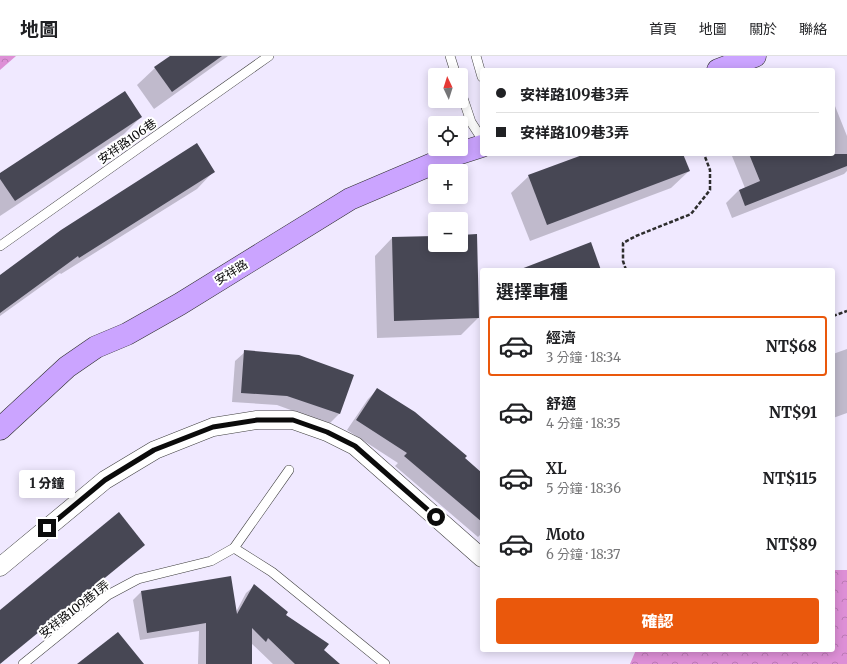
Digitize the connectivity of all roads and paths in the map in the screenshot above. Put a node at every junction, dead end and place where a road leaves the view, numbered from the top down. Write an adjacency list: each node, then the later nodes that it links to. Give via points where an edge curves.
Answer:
1 (269, 56): 12 (lane, 安祥路106巷)
2 (450, 56): 5 (lane)
3 (476, 56): 7 (lane)
4 (755, 56): 6 (street)
5 (454, 68)
6 (723, 68)
7 (480, 70)
8 (466, 108): 9 (lane)
9 (480, 136)
10 (480, 147): 16 (street, 安祥路, via 451,156 350,199 180,304 127,334 96,347 67,367)
11 (705, 156): 13 (path, via 710,170 710,190 691,214 623,243)
12 (0, 246)
13 (625, 268)
14 (847, 310): 15 (path)
15 (835, 315)
16 (0, 429)
17 (289, 470): 18 (lane, 安祥路109巷1弄)
18 (234, 548): 21 (lane, 安祥路109巷1弄, via 211,561 138,579 108,595); 22 (lane, via 272,572)
19 (480, 556): 20 (street, via 355,446 327,432 293,420 257,420 213,427 154,450 105,480)
20 (0, 567)
21 (23, 664)
22 (385, 664)

